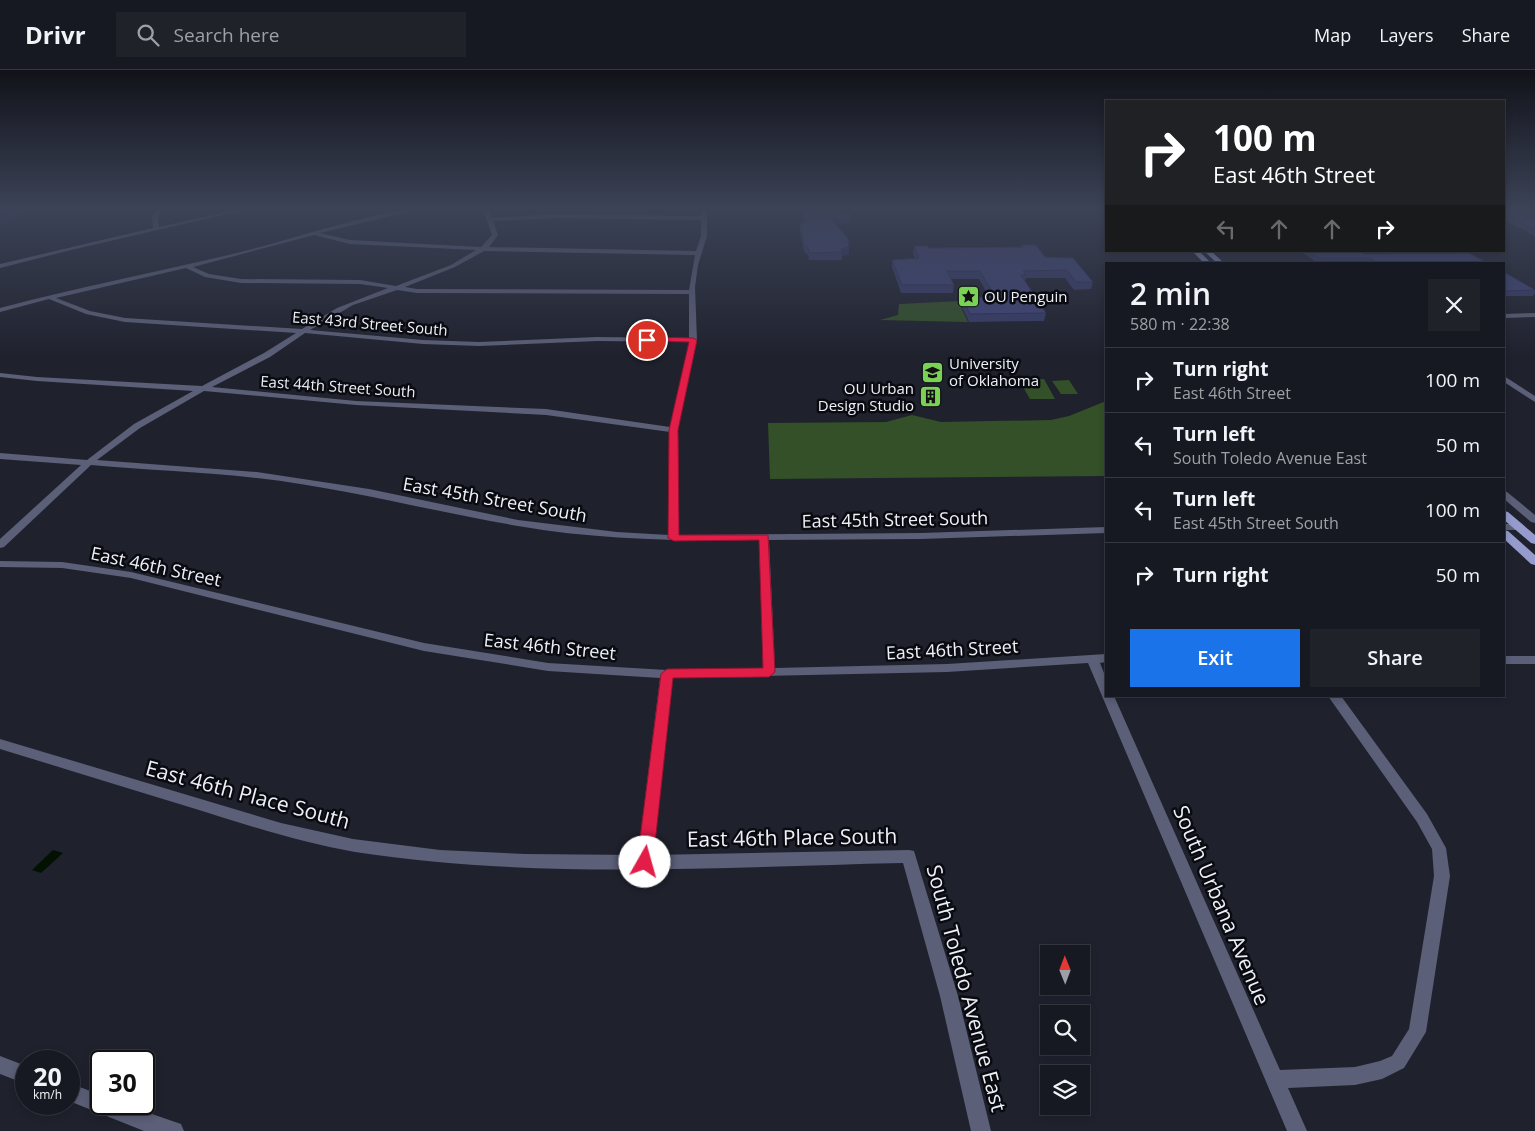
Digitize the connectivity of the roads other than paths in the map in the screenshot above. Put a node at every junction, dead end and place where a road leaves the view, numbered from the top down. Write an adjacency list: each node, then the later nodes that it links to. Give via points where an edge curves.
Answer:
1 (31, 259): 5 (street)
2 (219, 259): 6 (street)
3 (467, 259): 7 (street)
4 (698, 259): 8 (street)
5 (0, 266)
6 (186, 266): 7 (street, via 207,276 241,281 360,282); 9 (street)
7 (395, 287): 8 (street, via 434,291); 13 (street, via 333,312)
8 (692, 292): 14 (street)
9 (49, 297): 10 (street); 13 (street, East 43rd Street South, via 88,313 125,320)
10 (0, 310)
11 (1535, 315): 12 (street)
12 (1505, 316)
13 (303, 331): 14 (street, East 43rd Street South, via 448,344 597,339); 17 (street)
14 (693, 340): 19 (street)
15 (0, 375): 17 (street, East 44th Street South)
16 (1505, 379): 18 (street)
17 (204, 389): 19 (street, East 44th Street South, via 356,403 546,412); 21 (street, via 137,426)
18 (1535, 400)
19 (674, 430): 30 (street)
20 (0, 456): 21 (street, East 45th Street South)
21 (89, 462): 30 (street, East 45th Street South, via 257,475 370,492 564,530); 32 (street)
22 (1505, 495): 24 (street)
23 (1505, 515): 26 (main road)
24 (1535, 520)
25 (1505, 527): 26 (street)
26 (1519, 527): 31 (main road)
27 (1105, 530): 29 (street, East 45th Street South)
28 (1505, 534): 33 (main road)
29 (764, 537): 30 (street, East 45th Street South); 40 (street)
30 (674, 538)
31 (1535, 541)
32 (0, 545)
33 (1535, 561)
34 (0, 564): 41 (street, East 46th Street, via 62,565 131,576 424,647 484,658 548,667)
35 (1092, 658): 36 (street, East 46th Street); 40 (street, East 46th Street, via 902,670); 42 (street)
36 (1105, 658)
37 (1505, 660): 38 (street)
38 (1530, 660): 39 (street)
39 (1535, 670)
40 (769, 672): 41 (street, East 46th Street)
41 (667, 674): 47 (street)
42 (1105, 690)
43 (1108, 697): 50 (street, South Urbana Avenue)
44 (1335, 697): 50 (street, via 1439,848 1441,886 1417,1032 1398,1062 1382,1070 1355,1076)
45 (0, 744): 47 (street, East 46th Place South, via 281,829 353,845 525,862)
46 (909, 856): 47 (street, East 46th Place South); 53 (street, South Toledo Avenue East, via 949,996)
47 (645, 862)
48 (0, 1065): 49 (street)
49 (15, 1071)
50 (1274, 1079): 54 (street, South Urbana Avenue)
51 (80, 1096): 52 (street)
52 (174, 1131)
53 (980, 1131)
54 (1297, 1131)

